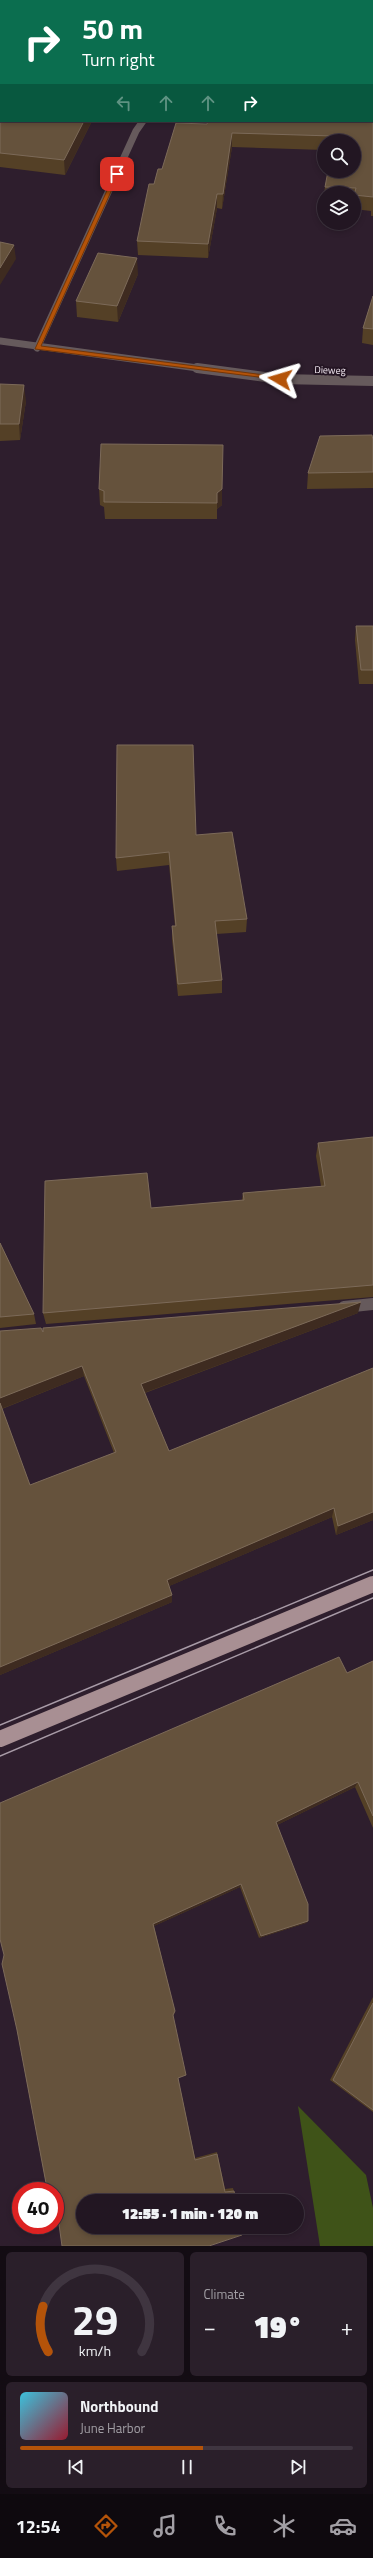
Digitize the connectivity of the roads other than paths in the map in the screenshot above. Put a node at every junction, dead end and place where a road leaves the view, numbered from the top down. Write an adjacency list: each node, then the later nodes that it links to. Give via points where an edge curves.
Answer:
1 (142, 122): 3 (street)
2 (0, 341): 3 (street, Dieweg)
3 (37, 348): 4 (street, Dieweg, via 280,379)
4 (373, 381)
5 (373, 1304): 6 (street)
6 (334, 1308)
7 (373, 1584): 8 (main road)
8 (0, 1739)

